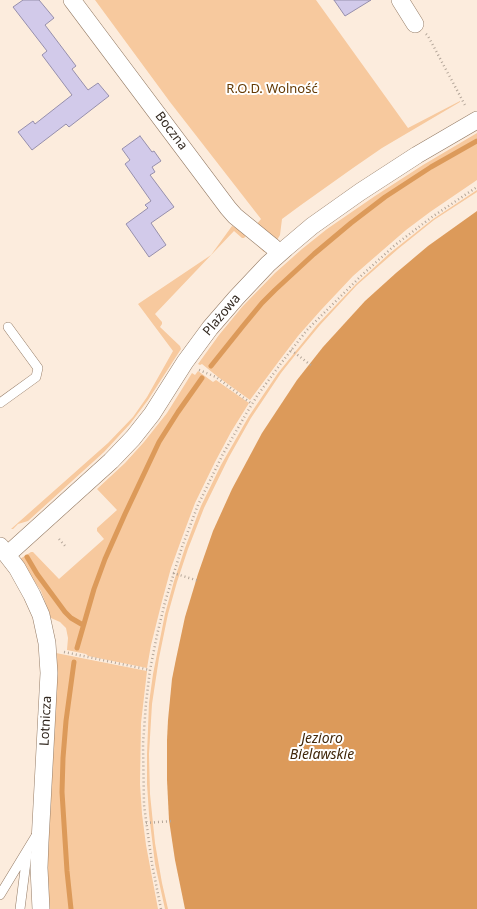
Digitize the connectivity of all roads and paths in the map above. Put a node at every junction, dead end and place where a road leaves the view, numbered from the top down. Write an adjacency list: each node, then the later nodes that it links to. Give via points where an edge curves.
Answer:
1 (72, 0): 7 (street, Boczna, via 228,208)
2 (400, 0): 3 (street)
3 (415, 24): 4 (path, via 428,36)
4 (464, 103)
5 (477, 120): 7 (street, Plażowa, via 360,192 316,223)
6 (477, 187): 9 (path, via 424,222 381,257 317,320)
7 (279, 254): 16 (street, Plażowa, via 222,314 133,438 111,461)
8 (8, 327): 12 (lane, via 38,368 36,376)
9 (291, 350): 10 (path); 13 (path)
10 (312, 366)
11 (195, 369): 13 (path, via 216,377)
12 (0, 403)
13 (252, 404): 17 (path, via 208,484)
14 (59, 539): 15 (path)
15 (66, 547)
16 (4, 550): 19 (street, Lotnicza, via 25,581 38,608 45,629)
17 (173, 573): 18 (path); 20 (path)
18 (199, 582)
19 (48, 651): 20 (path); 23 (street, Lotnicza)
20 (150, 670): 22 (path, via 143,744)
21 (172, 821): 22 (path)
22 (146, 823): 28 (path)
23 (40, 829): 24 (lane); 27 (street, Lotnicza)
24 (27, 851): 25 (lane); 26 (lane)
25 (0, 896)
26 (20, 909)
27 (41, 909)
28 (161, 909)

